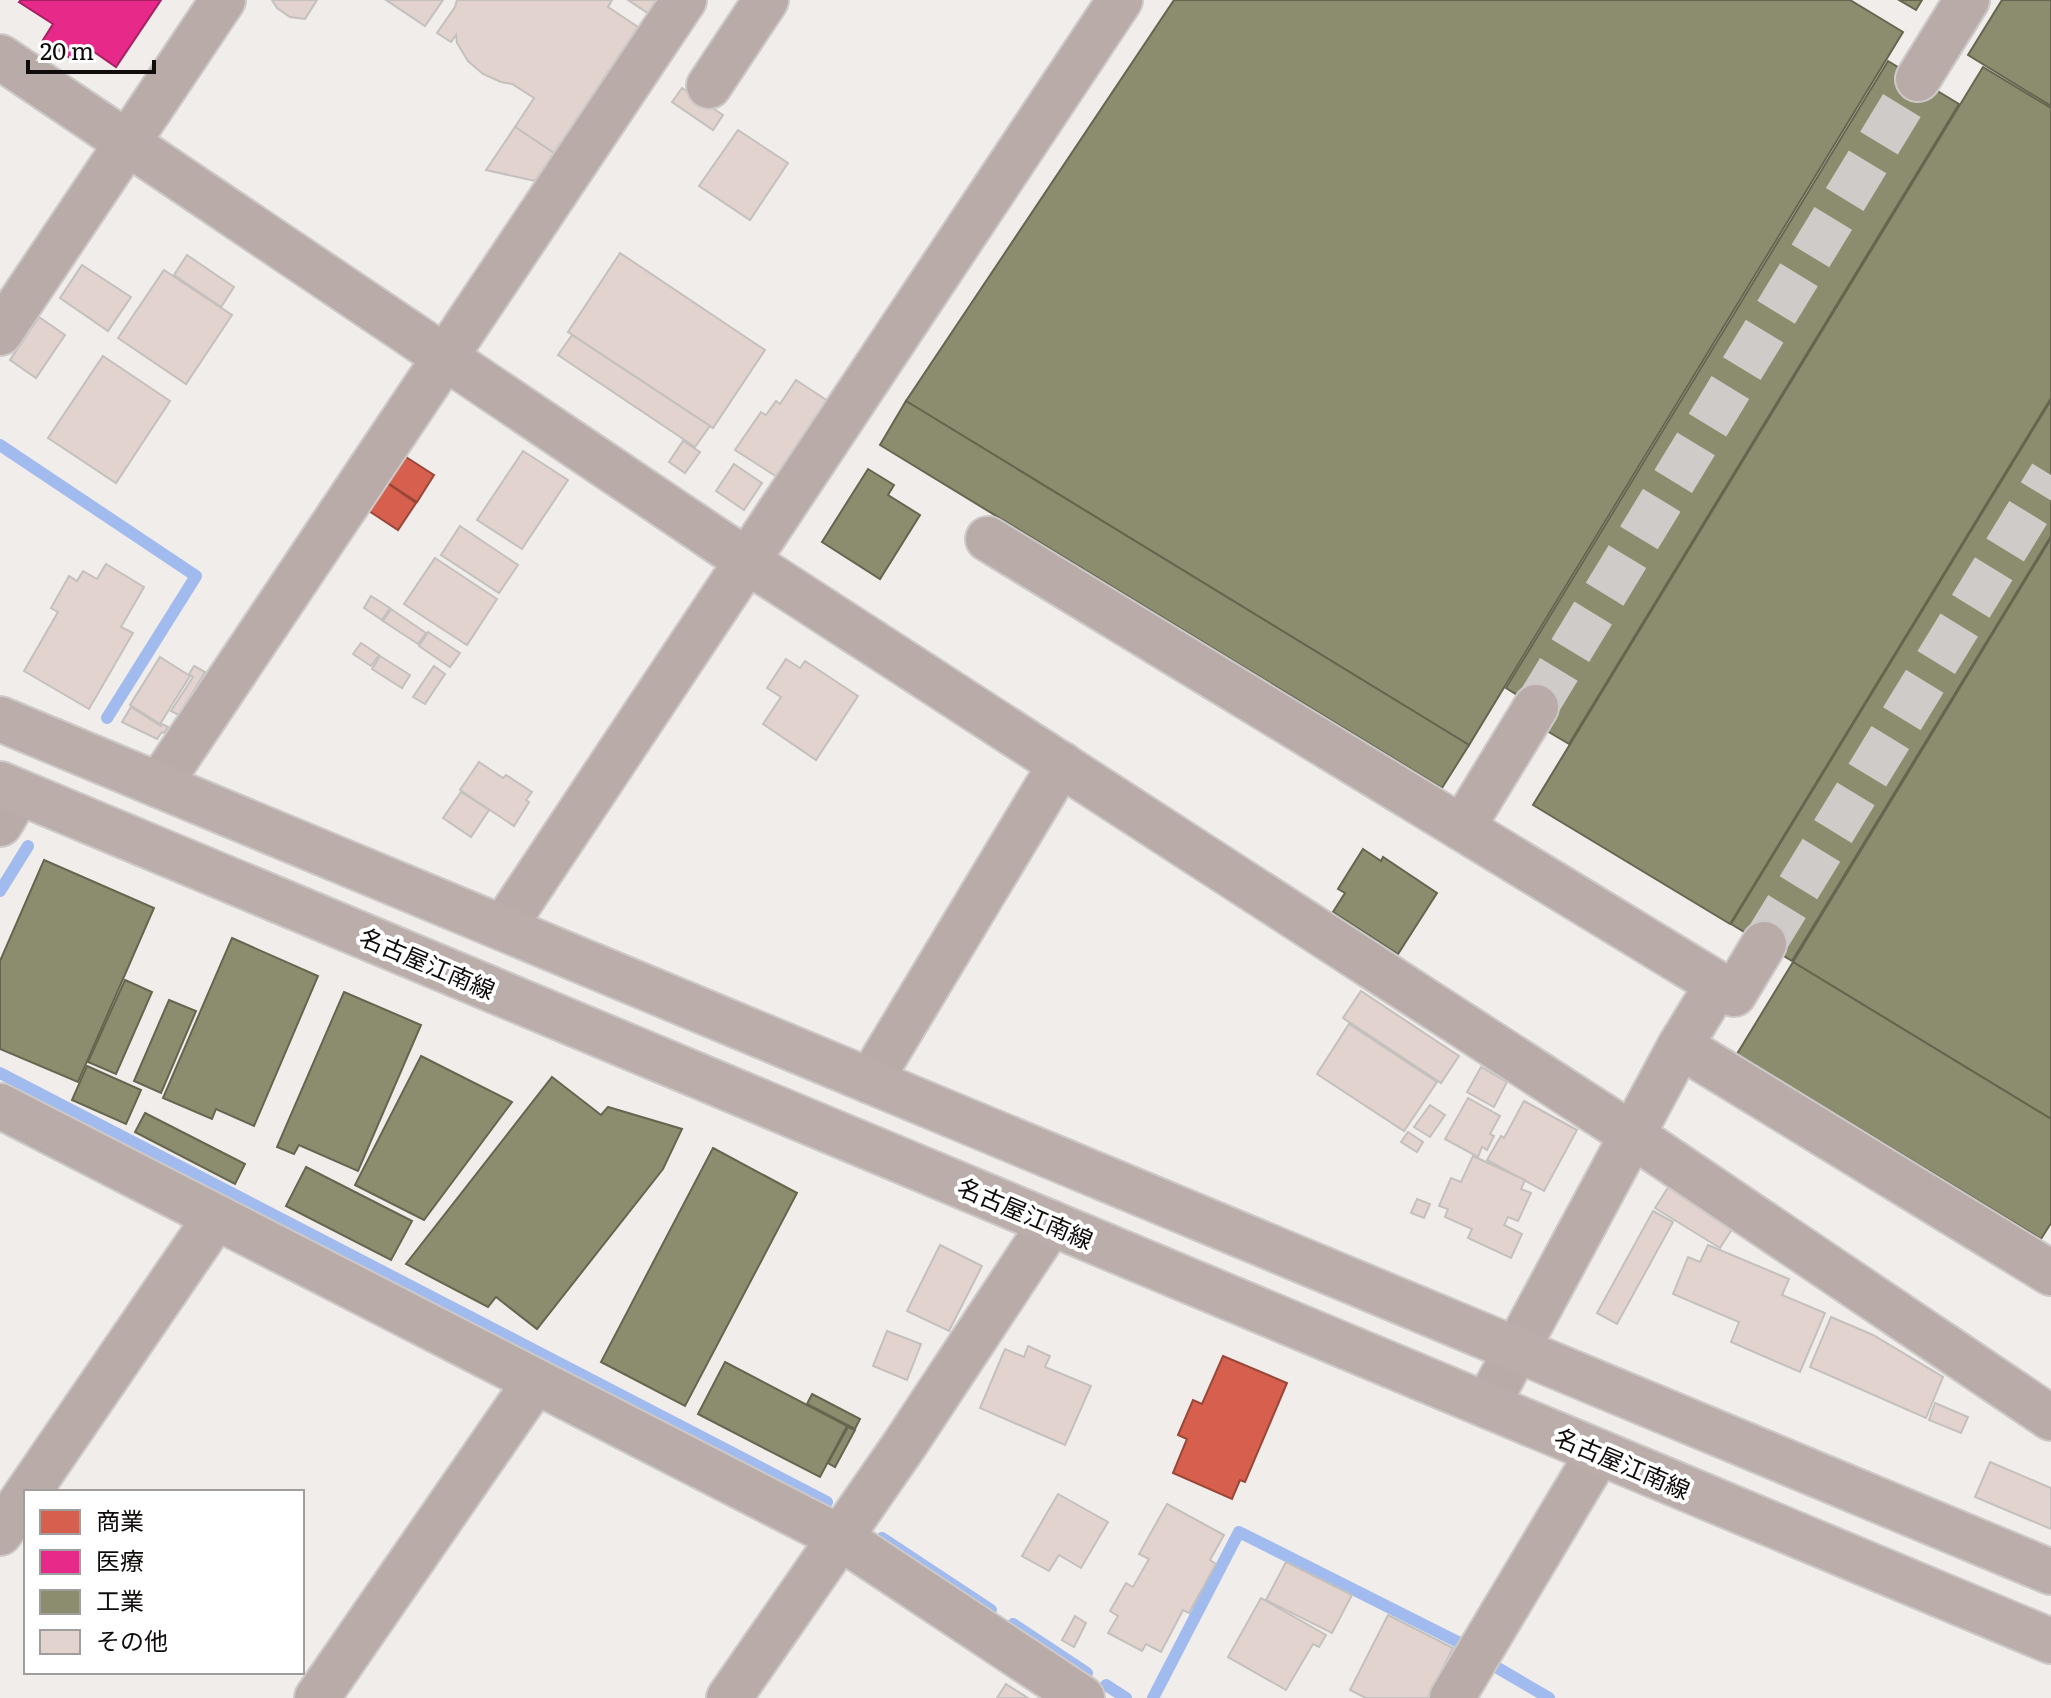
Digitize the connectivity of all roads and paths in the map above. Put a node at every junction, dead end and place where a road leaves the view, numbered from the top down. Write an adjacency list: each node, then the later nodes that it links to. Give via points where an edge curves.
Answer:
1 (223, 0): 9 (street)
2 (684, 0): 11 (street)
3 (766, 0): 8 (street)
4 (1120, 0): 13 (street)
5 (1967, 0): 7 (street)
6 (0, 57): 9 (street)
7 (1918, 79)
8 (709, 86)
9 (127, 143): 10 (street); 11 (street)
10 (0, 333)
11 (446, 358): 13 (street); 17 (street)
12 (988, 539): 19 (street)
13 (747, 561): 16 (street); 20 (street)
14 (1536, 707): 19 (street)
15 (0, 719): 17 (main road)
16 (1061, 764): 24 (street); 26 (street)
17 (159, 785): 20 (main road)
18 (6, 800): 28 (main road, 名古屋江南線)
19 (1462, 828): 22 (street)
20 (503, 928): 24 (main road)
21 (1764, 944): 22 (street, via 1734,994)
22 (1718, 984): 23 (street)
23 (1680, 1046): 26 (street); 29 (street)
24 (870, 1081): 30 (main road)
25 (0, 1106): 27 (street)
26 (1632, 1135): 30 (street); 33 (street)
27 (216, 1217): 31 (street); 35 (street)
28 (1051, 1223): 32 (main road, 名古屋江南線); 38 (street)
29 (2051, 1273)
30 (1517, 1350): 32 (street); 39 (main road)
31 (535, 1382): 38 (street); 41 (street)
32 (1487, 1405): 34 (main road, 名古屋江南線)
33 (2051, 1418)
34 (1599, 1452): 40 (main road, 名古屋江南線); 44 (street)
35 (30, 1490)
36 (24, 1498): 37 (street)
37 (0, 1533)
38 (841, 1538): 42 (street); 43 (street)
39 (2051, 1572)
40 (2051, 1641)
41 (317, 1698)
42 (729, 1698)
43 (1082, 1698)
44 (1452, 1698)

